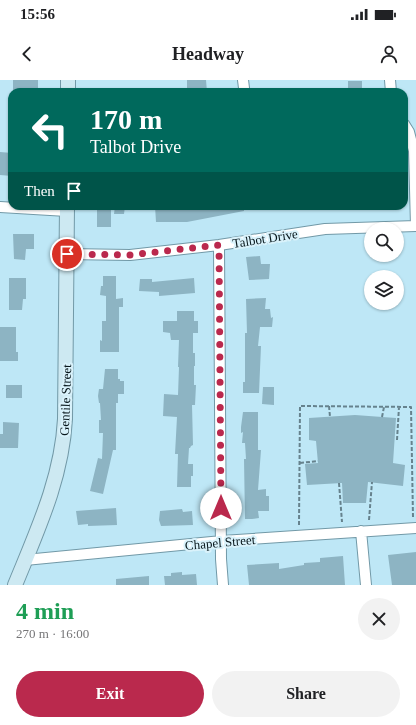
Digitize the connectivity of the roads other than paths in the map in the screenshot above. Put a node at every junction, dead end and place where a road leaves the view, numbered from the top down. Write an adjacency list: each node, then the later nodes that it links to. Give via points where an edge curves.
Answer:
1 (408, 130): 3 (street, via 414,151)
2 (67, 210): 5 (main road, Gentile Street)
3 (416, 226): 4 (street, Talbot Drive, via 325,228)
4 (219, 245): 5 (street, Talbot Drive, via 130,255); 8 (street)
5 (67, 254): 9 (main road, Gentile Street, via 63,447 54,485)
6 (416, 528): 7 (street, Chapel Street)
7 (361, 531): 8 (street, Chapel Street); 12 (street)
8 (222, 541): 9 (street, Chapel Street); 11 (street)
9 (25, 560): 10 (main road, Gentile Street)
10 (15, 585)
11 (223, 585)
12 (366, 585)

